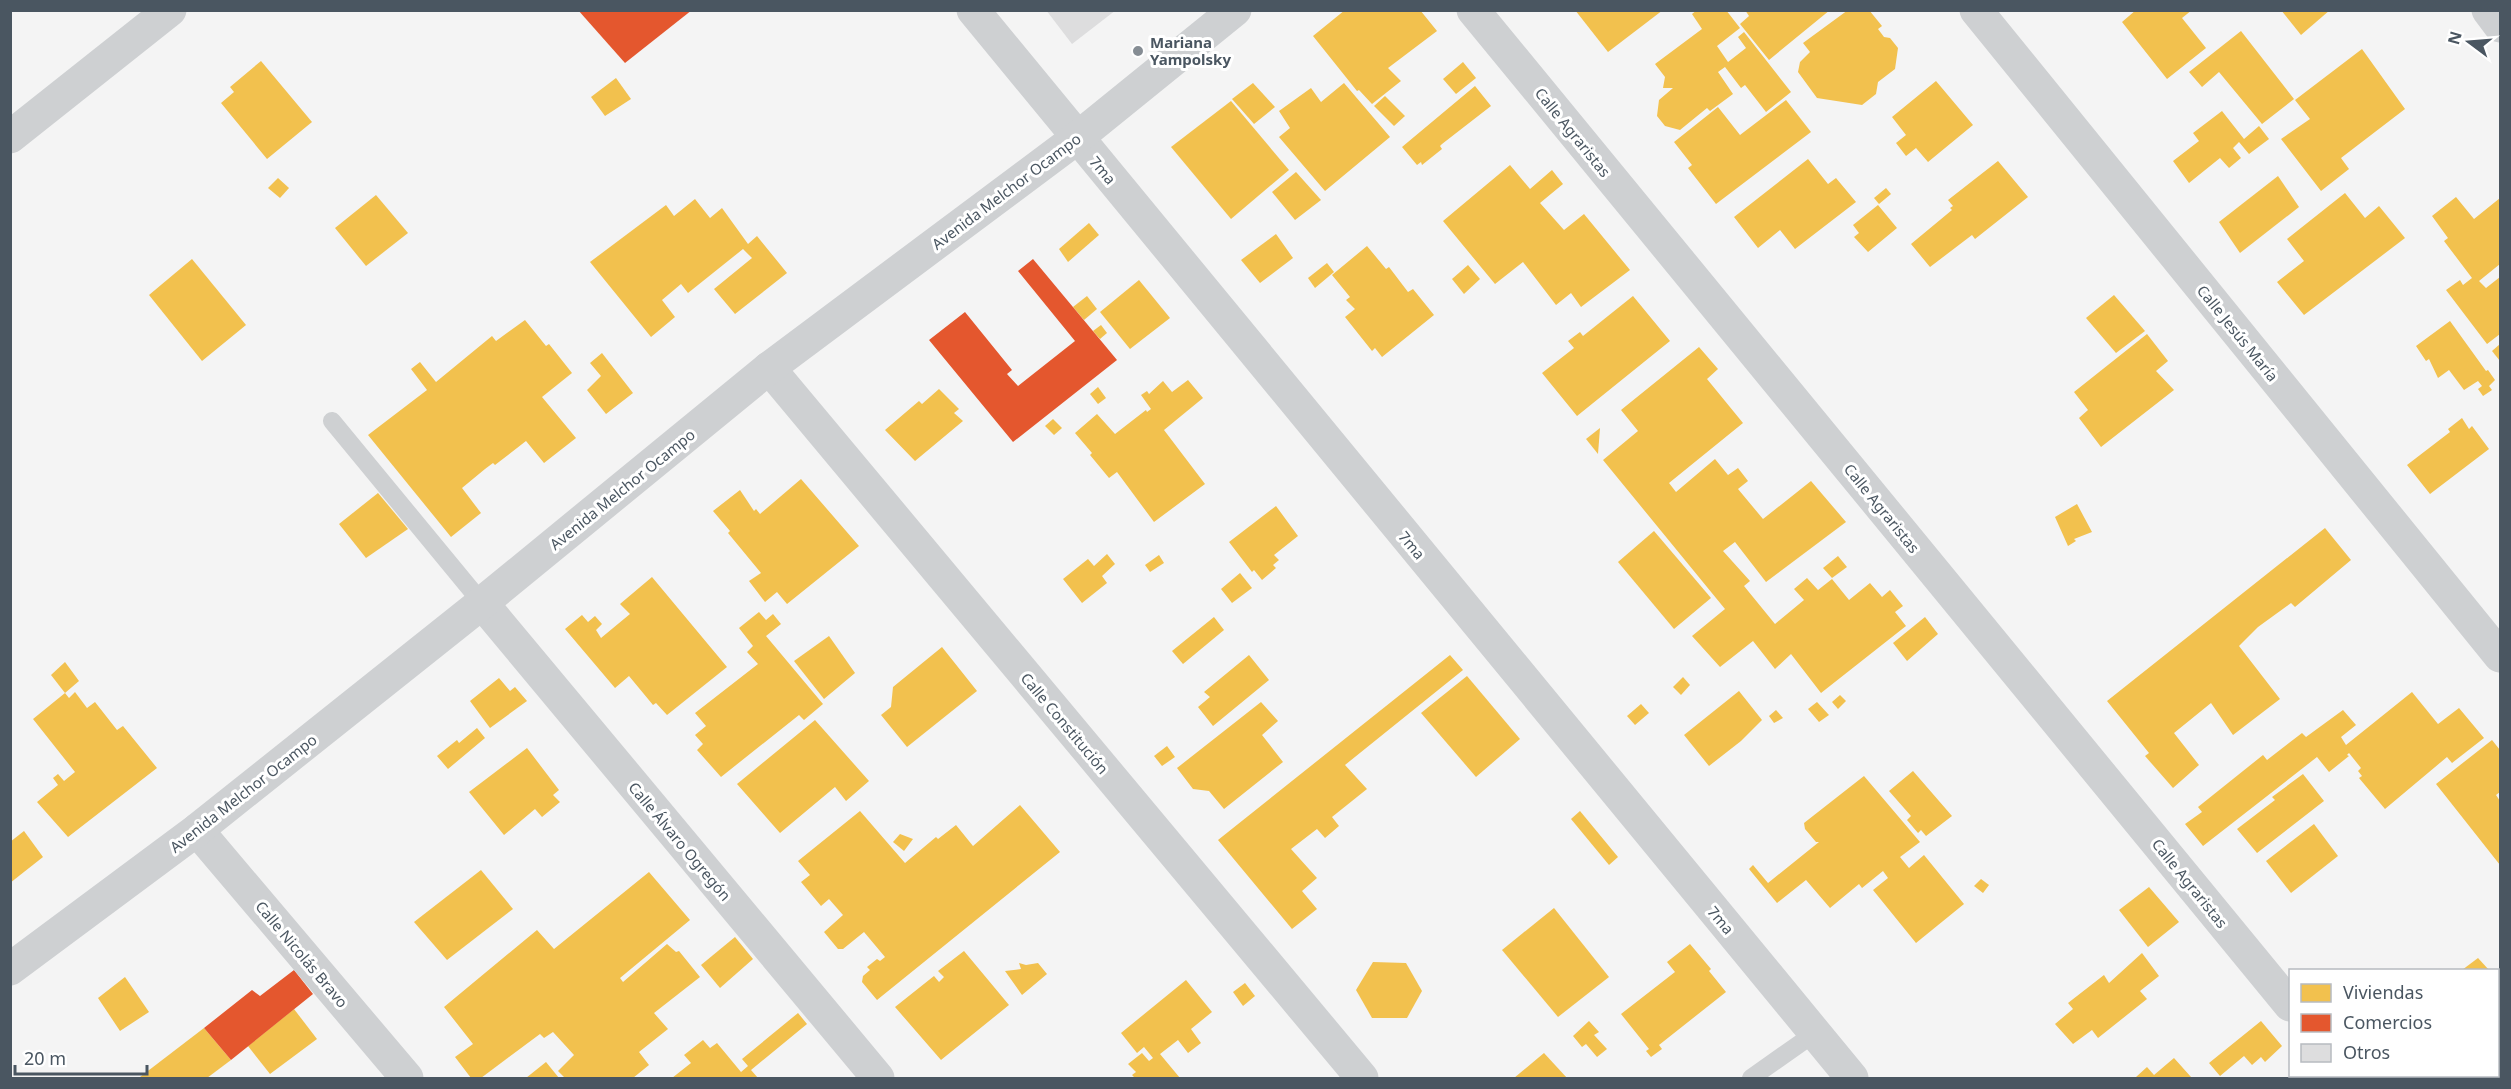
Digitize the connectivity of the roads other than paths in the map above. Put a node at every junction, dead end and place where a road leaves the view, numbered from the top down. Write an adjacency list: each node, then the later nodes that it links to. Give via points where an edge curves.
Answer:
1 (170, 10): 8 (street)
2 (973, 10): 9 (street, 7ma)
3 (1235, 10): 9 (street, Avenida Melchor Ocampo)
4 (1473, 10): 16 (street, Calle Agraristas)
5 (1976, 10): 13 (street, Calle Jesús María)
6 (2488, 10): 7 (street)
7 (2500, 26)
8 (10, 137)
9 (1077, 138): 10 (street, Avenida Melchor Ocampo); 17 (street, 7ma)
10 (769, 368): 12 (street, Avenida Melchor Ocampo); 20 (street, Calle Constitución)
11 (332, 420): 12 (lane)
12 (482, 603): 14 (street, Avenida Melchor Ocampo); 19 (street, Calle Álvaro Ogregón)
13 (2500, 656)
14 (197, 830): 15 (street, Avenida Melchor Ocampo); 18 (street, Calle Nicolás Bravo)
15 (10, 969)
16 (2289, 1004)
17 (1815, 1033): 21 (lane); 22 (street, 7ma)
18 (407, 1078)
19 (878, 1078)
20 (1362, 1078)
21 (1751, 1078)
22 (1852, 1078)

